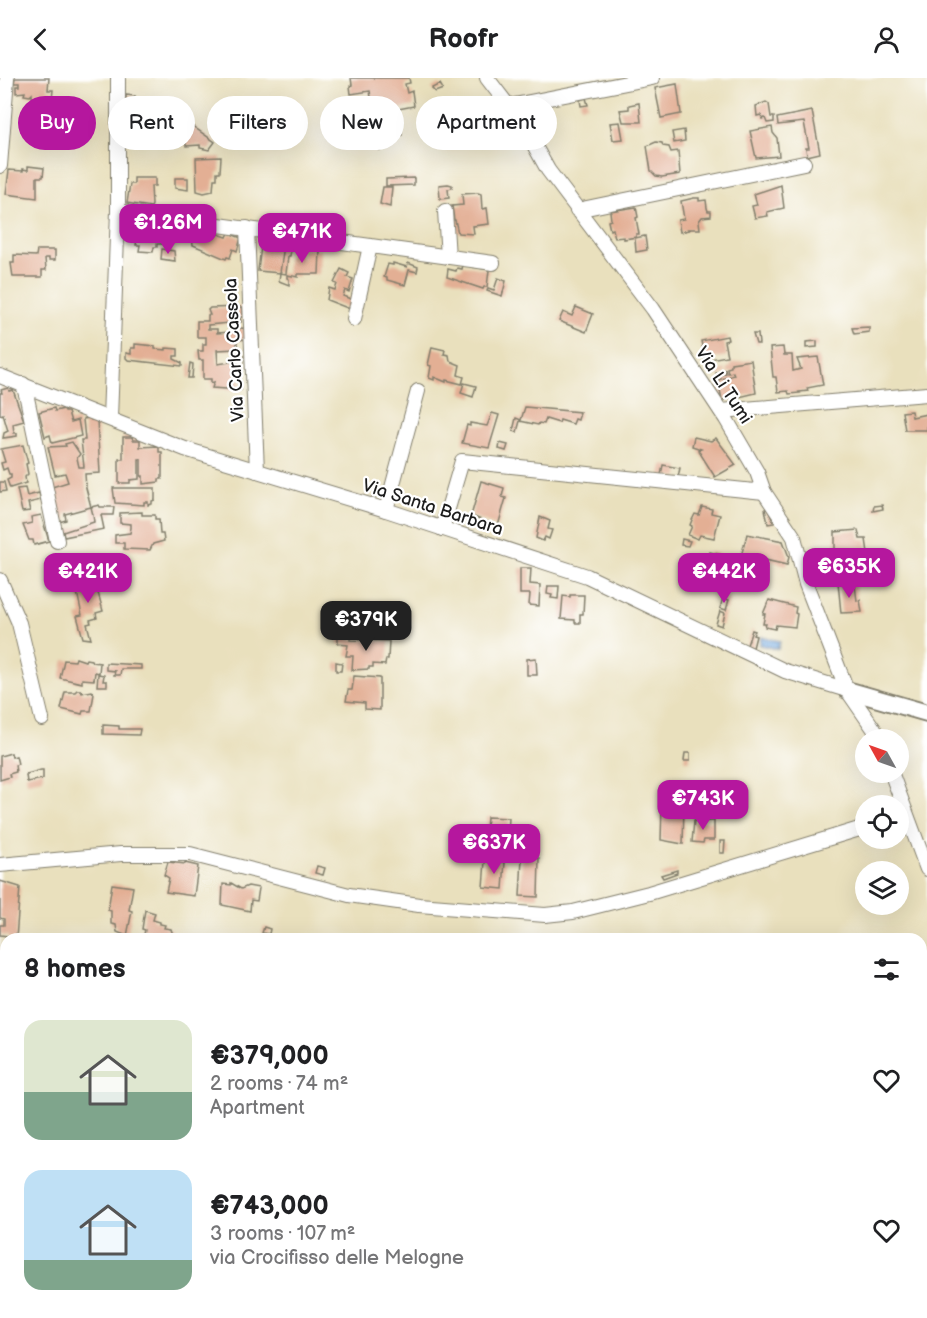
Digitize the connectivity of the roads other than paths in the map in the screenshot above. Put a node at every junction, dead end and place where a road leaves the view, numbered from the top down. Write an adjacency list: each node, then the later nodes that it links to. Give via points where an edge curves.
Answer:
1 (7, 78): 9 (street)
2 (118, 78): 11 (street)
3 (487, 78): 5 (street, Via Li Tumi)
4 (652, 78): 6 (street)
5 (500, 96)
6 (557, 96)
7 (537, 150): 10 (street, Via Li Tumi)
8 (804, 163): 10 (street)
9 (0, 166)
10 (577, 210): 22 (street, Via Li Tumi, via 653,309)
11 (118, 211): 13 (street); 23 (street)
12 (445, 211): 15 (street)
13 (247, 228): 14 (street); 24 (street, Via Carlo Cassola)
14 (370, 246): 15 (street); 17 (street)
15 (448, 257): 16 (street)
16 (493, 263)
17 (354, 319)
18 (0, 375): 19 (street, Via Santa Barbara)
19 (23, 384): 23 (street, Via Santa Barbara); 28 (street)
20 (418, 390): 26 (street)
21 (927, 394): 22 (street)
22 (721, 411): 25 (street, Via Li Tumi, via 757,472)
23 (110, 418): 24 (street, Via Santa Barbara, via 185,449)
24 (257, 471): 26 (street, Via Santa Barbara)
25 (764, 492): 27 (street, via 462,461); 30 (street, Via Li Tumi, via 794,537 806,584)
26 (386, 510): 27 (street, Via Santa Barbara)
27 (442, 529): 30 (street, Via Santa Barbara, via 586,576 785,670)
28 (57, 541)
29 (0, 580): 32 (street, via 19,623)
30 (847, 690): 31 (street); 33 (street, Via Li Tumi)
31 (927, 713)
32 (42, 719)
33 (874, 729)
34 (909, 828): 37 (street)
35 (855, 830): 36 (street, via 650,893 545,915 349,895 190,855 121,854)
36 (0, 864)
37 (927, 869)

